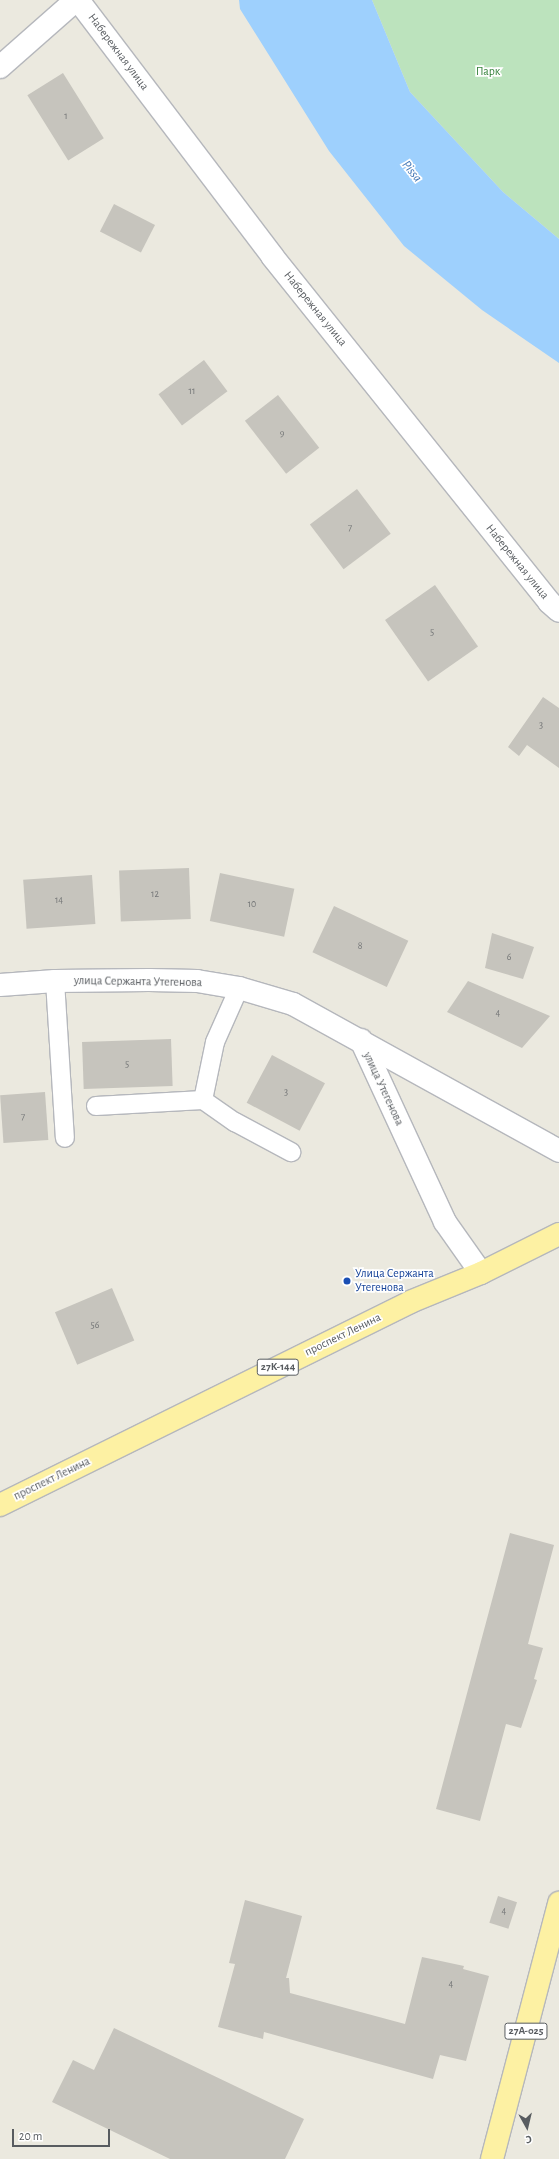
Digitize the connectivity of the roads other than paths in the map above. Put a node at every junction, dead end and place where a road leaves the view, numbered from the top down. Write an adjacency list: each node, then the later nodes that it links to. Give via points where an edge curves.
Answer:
1 (77, 0): 2 (street); 3 (street, Набережная улица, via 272,256)
2 (0, 67)
3 (559, 612)
4 (55, 981): 5 (street, улица Сержанта Утегенова); 6 (street, улица Сержанта Утегенова, via 197,981); 10 (lane)
5 (0, 985)
6 (239, 988): 7 (street, улица Сержанта Утегенова, via 292,1004); 8 (lane, via 215,1042)
7 (361, 1040): 11 (street, улица Утегенова); 14 (street, улица Утегенова, via 445,1222)
8 (203, 1100): 9 (lane); 12 (lane, via 235,1122)
9 (96, 1106)
10 (65, 1138)
11 (559, 1151)
12 (291, 1152)
13 (559, 1234): 14 (main road, проспект Ленина / 27К-144)
14 (481, 1272): 15 (main road, проспект Ленина / 27К-144, via 410,1302)
15 (0, 1504)
16 (559, 1903): 17 (main road, 27А-025)
17 (492, 2159)

